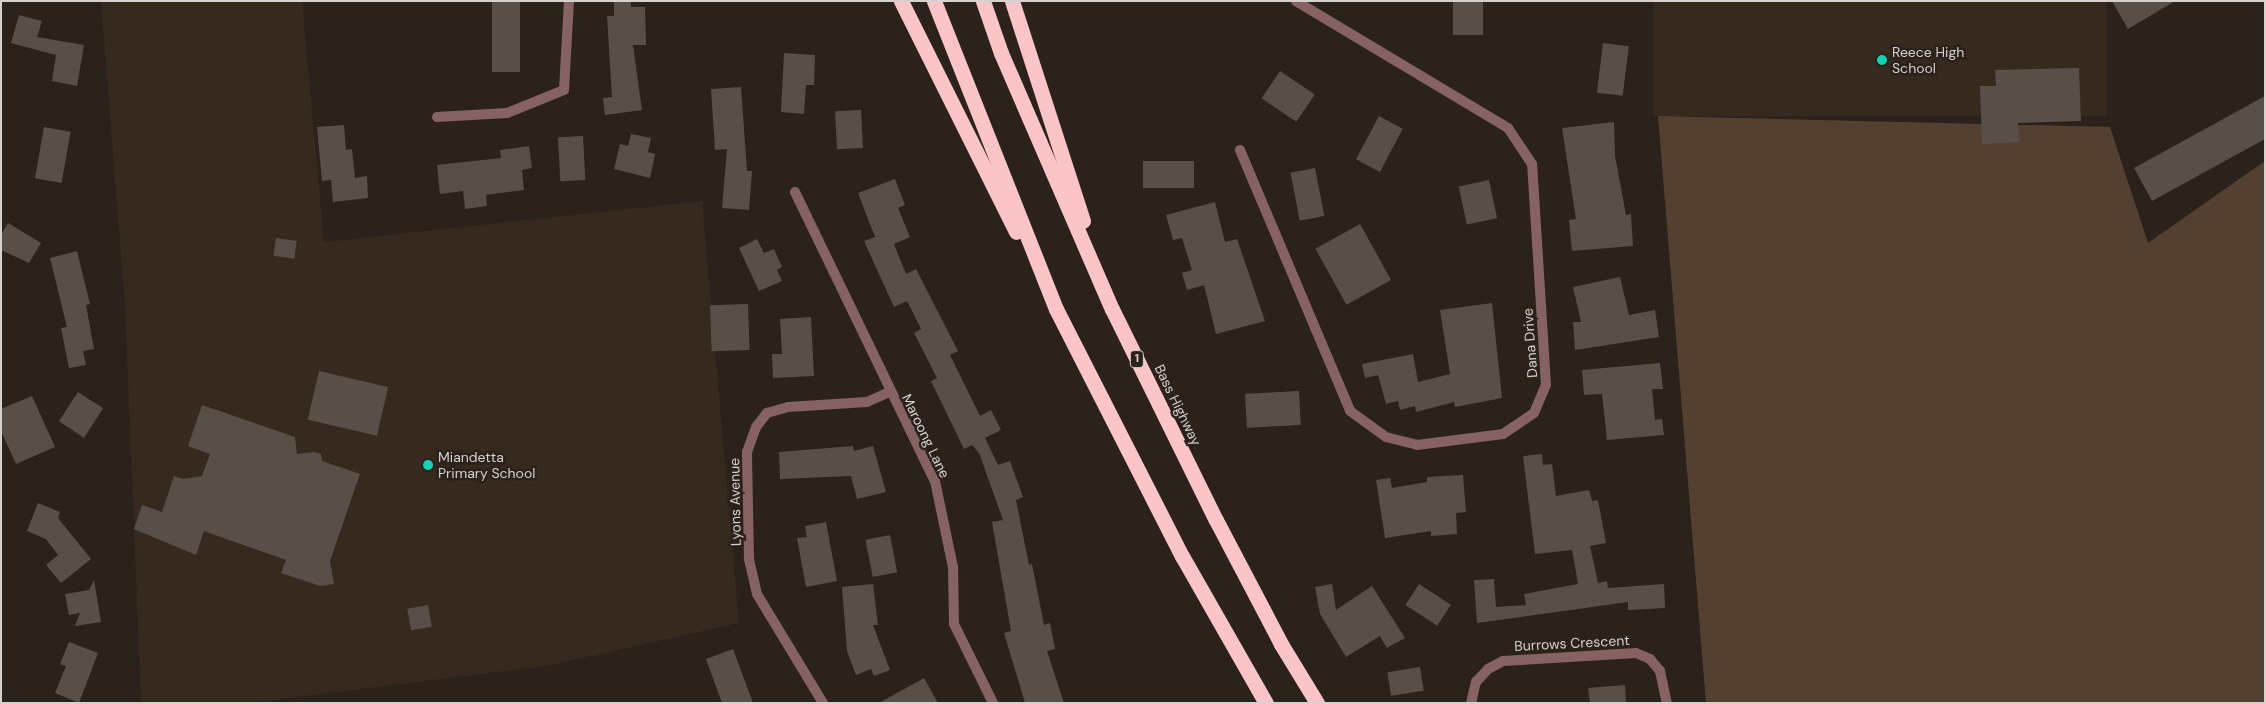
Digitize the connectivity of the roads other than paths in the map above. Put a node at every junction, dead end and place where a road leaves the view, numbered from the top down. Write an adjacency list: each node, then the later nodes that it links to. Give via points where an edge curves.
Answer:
1 (569, 1): 7 (street, via 564,90 507,113)
2 (901, 1): 10 (highway)
3 (934, 1): 10 (highway)
4 (983, 1): 11 (highway, Bass Highway / 1, via 1001,53)
5 (1012, 1): 11 (highway)
6 (1296, 1): 8 (street, Dana Drive, via 1508,128 1532,164 1546,385 1534,413 1503,434 1417,445 1386,437 1350,411)
7 (438, 117)
8 (1240, 150)
9 (795, 192): 12 (street, Maroong Lane)
10 (1056, 309): 15 (highway, via 1182,556)
11 (1112, 309): 16 (highway, Bass Highway / 1, via 1216,520 1281,644)
12 (889, 392): 13 (street, Lyons Avenue, via 867,402 788,407 767,413 756,427 747,452 750,559 757,594); 14 (street, Maroong Lane, via 935,481 953,567 954,624)
13 (823, 703)
14 (993, 703)
15 (1266, 703)
16 (1318, 703)
17 (1471, 703): 18 (street, Burrows Crescent, via 1476,682 1488,668 1503,661 1636,652 1650,659 1660,671)
18 (1667, 703)

